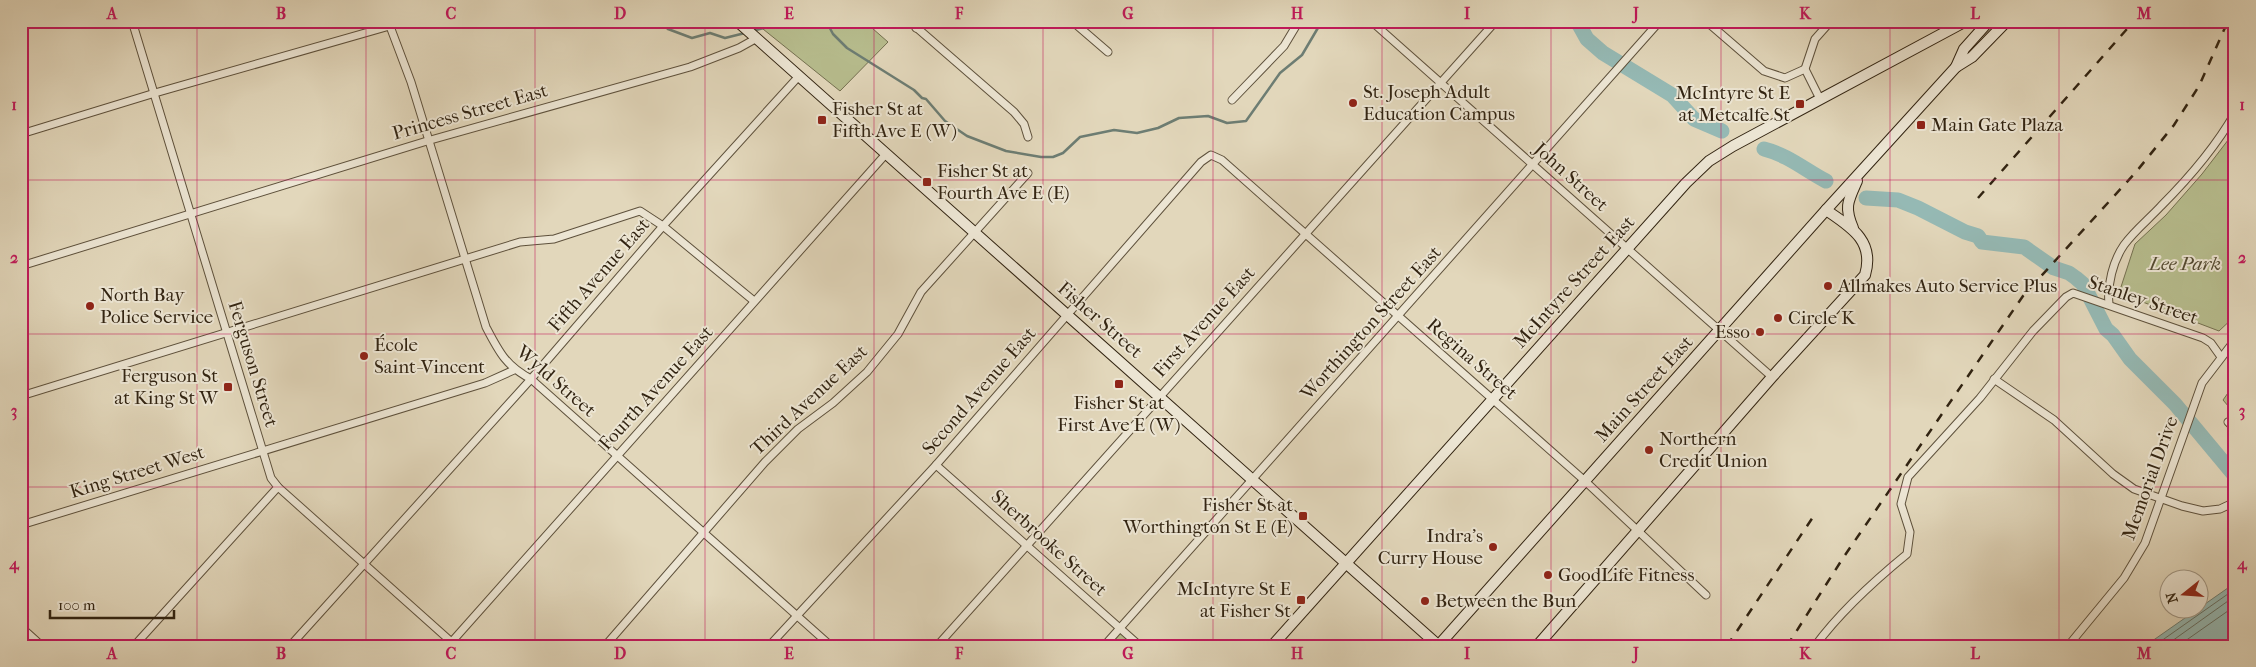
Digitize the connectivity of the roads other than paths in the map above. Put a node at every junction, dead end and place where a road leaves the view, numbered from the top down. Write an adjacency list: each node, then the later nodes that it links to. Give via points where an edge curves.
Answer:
1 (132, 21): 24 (street, Ferguson Street)
2 (407, 21): 16 (street)
3 (909, 21): 17 (street)
4 (923, 21): 17 (street)
5 (1072, 21): 19 (street)
6 (1299, 21): 26 (street, via 1284,46)
7 (1371, 21): 23 (street, John Street)
8 (1496, 21): 23 (street, First Avenue East)
9 (1660, 21): 33 (street, Worthington Street East)
10 (1706, 21): 21 (street, via 1764,71 1785,78)
11 (1832, 21): 21 (street, via 1816,39)
12 (1966, 21): 25 (main road, McIntyre Street East)
13 (1990, 21): 20 (main road, Main Street East, via 1964,49)
14 (2007, 21): 20 (main road, Main Street East, via 1972,57)
15 (739, 23): 18 (main road, Fisher Street)
16 (389, 24): 24 (street); 30 (street, Wyld Street)
17 (916, 28): 29 (street, via 1014,112 1024,124)
18 (754, 36): 22 (main road, Fisher Street); 30 (street, Princess Street East, via 738,48 690,67)
19 (1108, 52)
20 (1956, 67): 35 (main road, Main Street East)
21 (1805, 70): 25 (street)
22 (799, 76): 31 (main road, Fisher Street); 38 (street, Fifth Avenue East)
23 (1442, 83): 33 (street, John Street); 41 (street, First Avenue East)
24 (155, 93): 28 (street); 37 (street, Ferguson Street)
25 (1820, 99): 42 (main road, McIntyre Street East, via 1709,161)
26 (1232, 100)
27 (2235, 113): 46 (street, via 2186,180 2124,246 2110,284)
28 (21, 134)
29 (1028, 137)
30 (427, 141): 37 (street, Princess Street East); 43 (street, Wyld Street)
31 (885, 155): 39 (main road, Fisher Street); 45 (street, Fourth Avenue East)
32 (1211, 155): 41 (street, Regina Street, via 1222,160); 47 (street, Second Avenue East, via 1201,162)
33 (1532, 164): 42 (street, John Street); 48 (street, Worthington Street East)
34 (1028, 173): 39 (street, Third Avenue East)
35 (1860, 173): 36 (main road, Main Street East); 40 (main road, via 1847,204)
36 (1826, 210): 40 (main road); 49 (main road, Main Street East)
37 (191, 212): 44 (street, Princess Street East); 50 (street, Ferguson Street)
38 (663, 226): 43 (street, via 640,211 554,239 520,242); 45 (street); 55 (street, Fifth Avenue East)
39 (974, 232): 47 (main road, Fisher Street); 72 (street, Third Avenue East, via 921,292 898,334 867,372 834,403 798,429)
40 (1855, 233): 54 (main road, via 1865,244 1869,261 1865,275)
41 (1306, 234): 48 (street, Regina Street); 57 (street, First Avenue East)
42 (1627, 249): 49 (street, John Street); 59 (main road, McIntyre Street East)
43 (464, 259): 50 (street); 53 (street, Wyld Street, via 486,327)
44 (21, 266)
45 (754, 301): 63 (street, Fourth Avenue East)
46 (2109, 304): 52 (street, Stanley Street, via 2203,338); 56 (street, Stanley Street, via 2073,293 2066,297)
47 (1067, 315): 57 (main road, Fisher Street); 64 (street, Second Avenue East)
48 (1399, 317): 59 (street, Regina Street); 65 (street, Worthington Street East)
49 (1719, 331): 54 (street, John Street); 66 (main road, Main Street East)
50 (226, 333): 58 (street); 62 (street, Ferguson Street)
51 (2235, 340): 52 (street, Memorial Drive)
52 (2221, 357): 68 (street, Memorial Drive, via 2202,383)
53 (514, 370): 55 (street, Wyld Street); 62 (street, King Street West, via 485,383)
54 (1772, 377): 71 (main road)
55 (531, 379): 63 (street, Wyld Street); 74 (street, Fifth Avenue East)
56 (1994, 379): 68 (street, via 2054,420 2134,489); 93 (street, via 1908,477 1901,504 1910,532 1907,554 1883,574)
57 (1159, 395): 65 (main road, Fisher Street); 73 (street, First Avenue East)
58 (21, 396)
59 (1492, 399): 66 (street, Regina Street); 75 (main road, McIntyre Street East)
60 (2228, 422): 61 (street)
61 (2235, 429)
62 (263, 451): 67 (street, Ferguson Street, via 271,478); 70 (street, King Street West)
63 (617, 456): 72 (street, Wyld Street); 80 (street, Fourth Avenue East)
64 (936, 465): 73 (street, Sherbrooke Street); 77 (street, Second Avenue East)
65 (1252, 480): 75 (main road, Fisher Street); 79 (street, Worthington Street East)
66 (1585, 481): 71 (street, Regina Street); 91 (main road, Main Street East)
67 (278, 487): 74 (street, Ferguson Street); 82 (street)
68 (2162, 498): 69 (street, via 2203,511 2220,509); 94 (street, Memorial Drive, via 2145,543 2124,578)
69 (2235, 502)
70 (21, 525)
71 (1637, 532): 76 (street, Regina Street); 92 (main road)
72 (705, 533): 77 (street, Wyld Street); 84 (street, Third Avenue East)
73 (1027, 545): 79 (street, Sherbrooke Street); 87 (street, First Avenue East)
74 (363, 563): 80 (street, Ferguson Street); 83 (street, Fifth Avenue East)
75 (1346, 564): 90 (main road, McIntyre Street East); 91 (main road, Fisher Street)
76 (1706, 595)
77 (797, 615): 85 (street, Second Avenue East); 86 (street, Wyld Street)
78 (21, 627): 81 (street)
79 (1120, 628): 88 (street, Worthington Street East); 89 (street, Sherbrooke Street)
80 (452, 645)
81 (42, 646)
82 (134, 646)
83 (290, 646)
84 (605, 646)
85 (769, 646)
86 (831, 646)
87 (937, 646)
88 (1104, 646)
89 (1140, 646)
90 (1272, 646)
91 (1439, 646)
92 (1537, 646)
93 (1815, 646)
94 (2068, 646)

